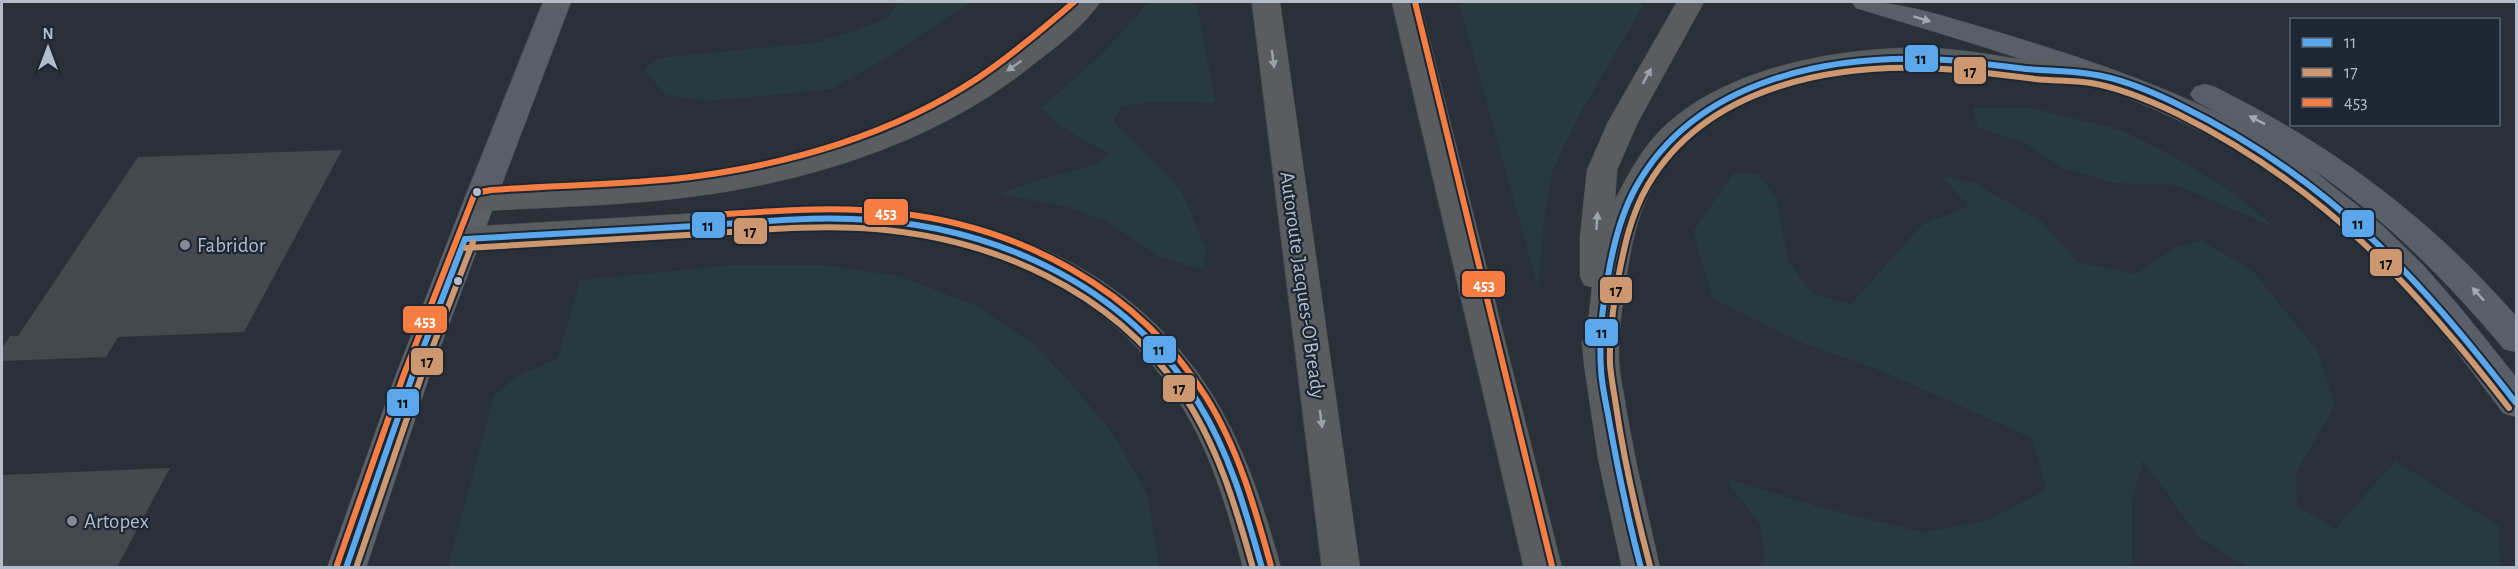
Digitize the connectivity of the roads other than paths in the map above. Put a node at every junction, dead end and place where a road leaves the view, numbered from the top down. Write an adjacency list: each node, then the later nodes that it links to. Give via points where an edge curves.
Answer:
1 (557, 2): 9 (street)
2 (1086, 2): 9 (highway, one-way to 9, via 1035,51 972,94 911,126 842,152 718,182)
3 (1266, 2): 18 (highway, Autoroute Jacques-O'Bready, one-way to 18)
4 (1406, 2): 19 (highway)
5 (1689, 2): 12 (highway, one-way to 5, via 1596,262 1602,170 1623,122)
6 (1866, 2): 8 (street, one-way to 8)
7 (1940, 2): 11 (street, one-way to 7, via 2455,269 2407,223 2291,139 2218,101 2134,65)
8 (2097, 75): 12 (highway, via 1947,58 1881,58 1834,63 1788,74 1719,103 1666,145 1634,195 1611,269); 14 (street, via 2222,128 2322,192 2372,234 2425,289)
9 (480, 200): 10 (main road)
10 (465, 239): 13 (main road); 17 (highway, via 746,222 870,219 947,230 1031,256 1099,294 1171,363 1220,444)
11 (2517, 339)
12 (1601, 364): 20 (highway, via 1617,467)
13 (412, 377): 15 (main road); 16 (main road)
14 (2517, 403)
15 (327, 567)
16 (346, 567)
17 (1262, 567)
18 (1341, 567)
19 (1543, 567)
20 (1641, 567)

